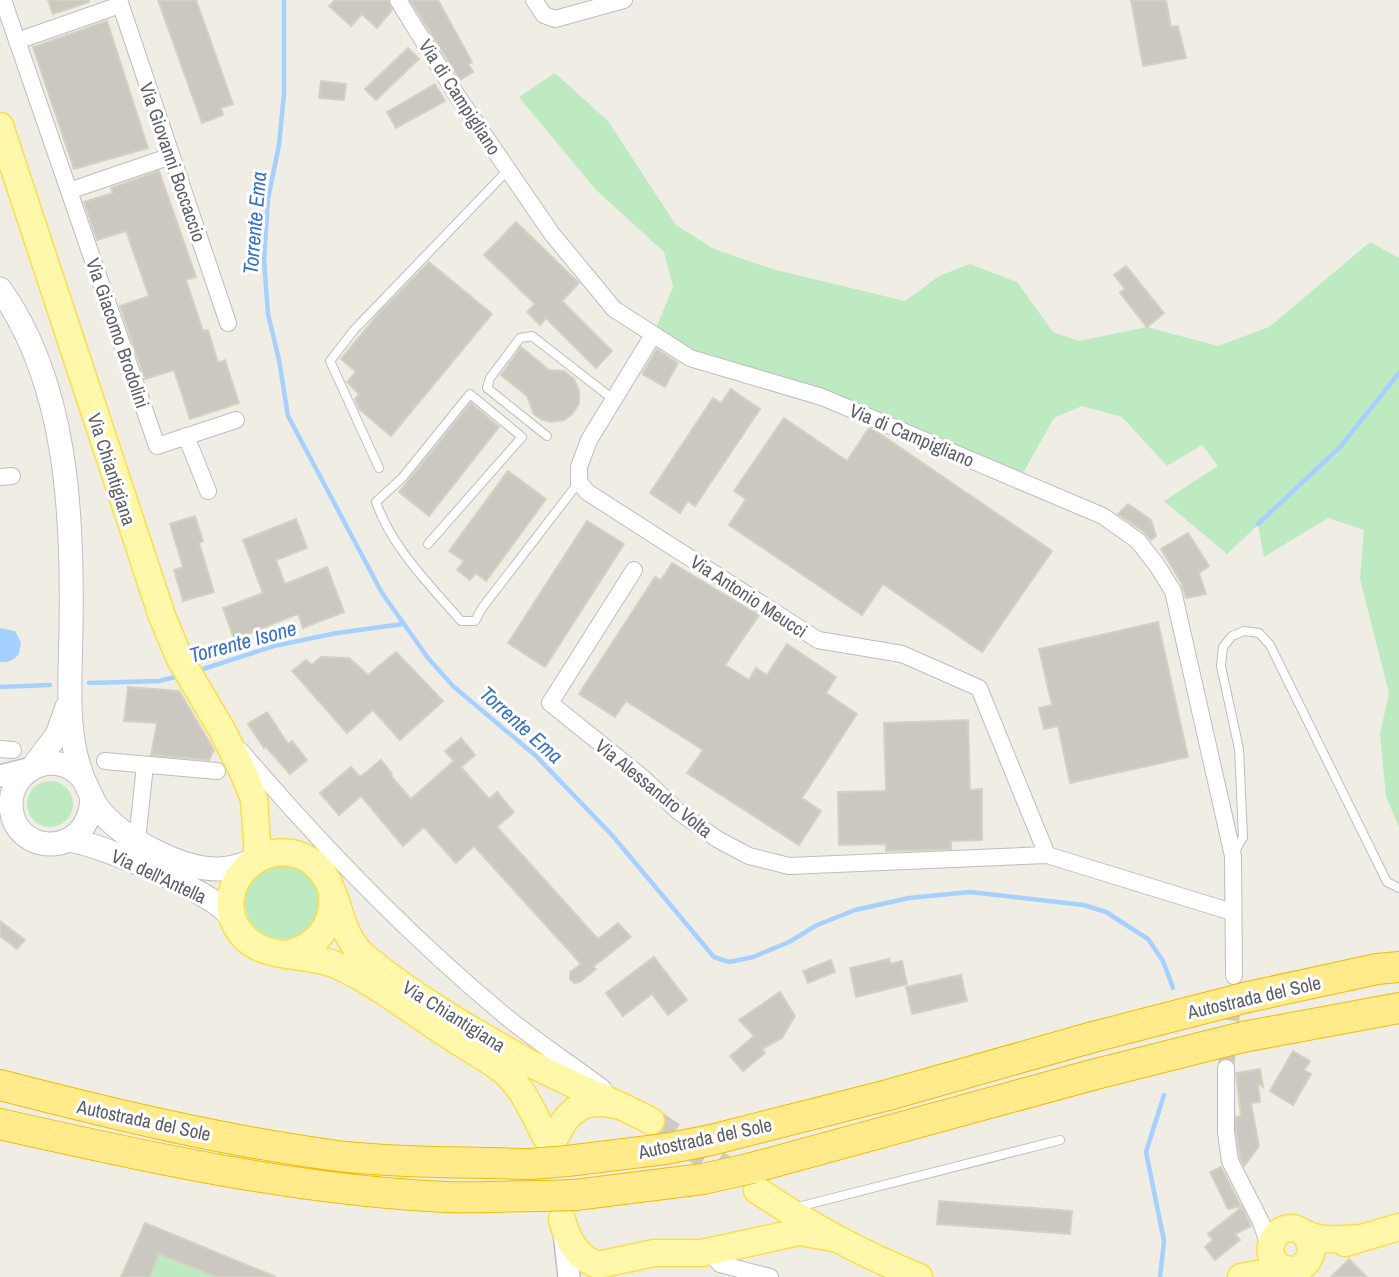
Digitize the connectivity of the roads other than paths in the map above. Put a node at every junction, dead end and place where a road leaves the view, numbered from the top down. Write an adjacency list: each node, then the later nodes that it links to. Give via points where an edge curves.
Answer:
1 (3, 0): 6 (street, Via Giacomo Brodolini)
2 (398, 0): 9 (street, Via di Campigliano)
3 (534, 0): 4 (street, via 544,15 555,19)
4 (624, 0)
5 (120, 3): 6 (street); 8 (street, Via Giovanni Boccaccio)
6 (17, 41): 10 (street, Via Giacomo Brodolini)
7 (0, 127): 24 (main road, Via Chiantigiana, via 162,616 182,664)
8 (172, 156): 10 (street); 12 (street, Via Giovanni Boccaccio)
9 (508, 170): 13 (street, Via di Campigliano, via 552,234 614,309); 18 (lane, via 354,330 330,361)
10 (69, 191): 16 (street, Via Giacomo Brodolini, via 156,446)
11 (0, 289): 23 (main road, via 26,331 64,454 72,559)
12 (228, 323)
13 (653, 335): 14 (street); 37 (street, Via di Campigliano, via 690,358 822,397 1103,516 1138,541 1173,591)
14 (614, 400): 17 (lane, via 532,336 520,338 489,378 487,388); 19 (street, via 589,440)
15 (236, 420): 16 (street, Via Giacomo Brodolini)
16 (187, 436): 20 (street)
17 (547, 436)
18 (379, 468)
19 (579, 482): 21 (lane, via 475,621 461,621 384,525 376,502 402,478 470,394 522,437); 36 (street, Via Antonio Meucci, via 587,492 818,640 902,654 979,688)
20 (208, 491)
21 (428, 544)
22 (634, 570): 36 (street, Via Alessandro Volta, via 550,703 717,839 749,856 789,866)
23 (70, 700): 27 (main road, via 57,735); 30 (main road, via 78,766)
24 (220, 726): 31 (main road, Via Chiantigiana); 40 (street)
25 (105, 761): 26 (street)
26 (145, 765): 28 (street); 34 (street)
27 (32, 768): 29 (street, Via dell'Antella); 30 (main road, Via dell'Antella, via 56,763 71,768); 32 (main road, Via dell'Antella, via 13,789)
28 (217, 771)
29 (0, 776)
30 (88, 788): 33 (main road, via 88,822); 34 (main road, Via dell'Antella, via 106,817)
31 (254, 799): 35 (main road, Via Chiantigiana); 38 (main road, Via Chiantigiana)
32 (6, 807): 33 (main road, Via dell'Antella, via 20,829 34,840 51,844)
33 (69, 840): 43 (main road, Via dell'Antella, via 171,878 219,906)
34 (137, 841): 38 (main road, Via dell'Antella, via 202,868 222,870)
35 (296, 854): 38 (main road, via 275,853); 39 (main road, Via Chiantigiana)
36 (1047, 855): 42 (street)
37 (1233, 856): 41 (lane, via 1243,838 1239,749 1221,666 1223,647 1244,631 1259,633 1270,645 1387,882); 42 (street, Via di Campigliano)
38 (256, 859): 43 (main road, via 233,890 231,909)
39 (326, 877): 40 (street, via 341,873); 44 (main road, via 333,906 326,928 312,944); 50 (main road, Via Chiantigiana, via 347,937 363,956 522,1059)
40 (359, 880): 50 (street, via 498,1010)
41 (1399, 888)
42 (1232, 912): 46 (street, Via di Campigliano)
43 (237, 929): 44 (main road, Via Chiantigiana, via 256,947)
44 (286, 954): 54 (main road, Via Chiantigiana, via 321,960 353,973 484,1057 517,1086)
45 (1399, 967): 46 (highway, Autostrada del Sole)
46 (1241, 987): 54 (highway, Autostrada del Sole, bridge, via 1093,1037 712,1140 665,1149)
47 (1399, 1008): 55 (highway, Autostrada del Sole, bridge, via 1243,1037 1092,1075)
48 (1226, 1068): 61 (street, via 1230,1161)
49 (0, 1085): 54 (highway, Autostrada del Sole, bridge, via 128,1119 328,1154 530,1164)
50 (623, 1106): 51 (main road, Via Chiantigiana); 54 (main road, Via Chiantigiana, via 599,1101 581,1106 565,1119)
51 (651, 1122)
52 (0, 1124): 56 (highway, Autostrada del Sole, bridge, via 123,1152 283,1180 446,1197 541,1196)
53 (1059, 1140): 57 (lane)
54 (556, 1144)
55 (754, 1183): 56 (highway, Autostrada del Sole, bridge, via 704,1179); 57 (main road); 60 (main road, via 761,1220 751,1234)
56 (569, 1207): 62 (main road, via 573,1246 582,1258 605,1264); 64 (street)
57 (788, 1209): 59 (main road)
58 (1399, 1227): 61 (main road)
59 (833, 1238): 60 (main road, via 799,1232); 67 (main road)
60 (722, 1250): 62 (main road); 66 (street, via 714,1257 720,1264)
61 (1289, 1250): 63 (main road)
62 (635, 1257): 65 (street)
63 (1245, 1276)
64 (569, 1277)
65 (607, 1277)
66 (770, 1277)
67 (919, 1277)

